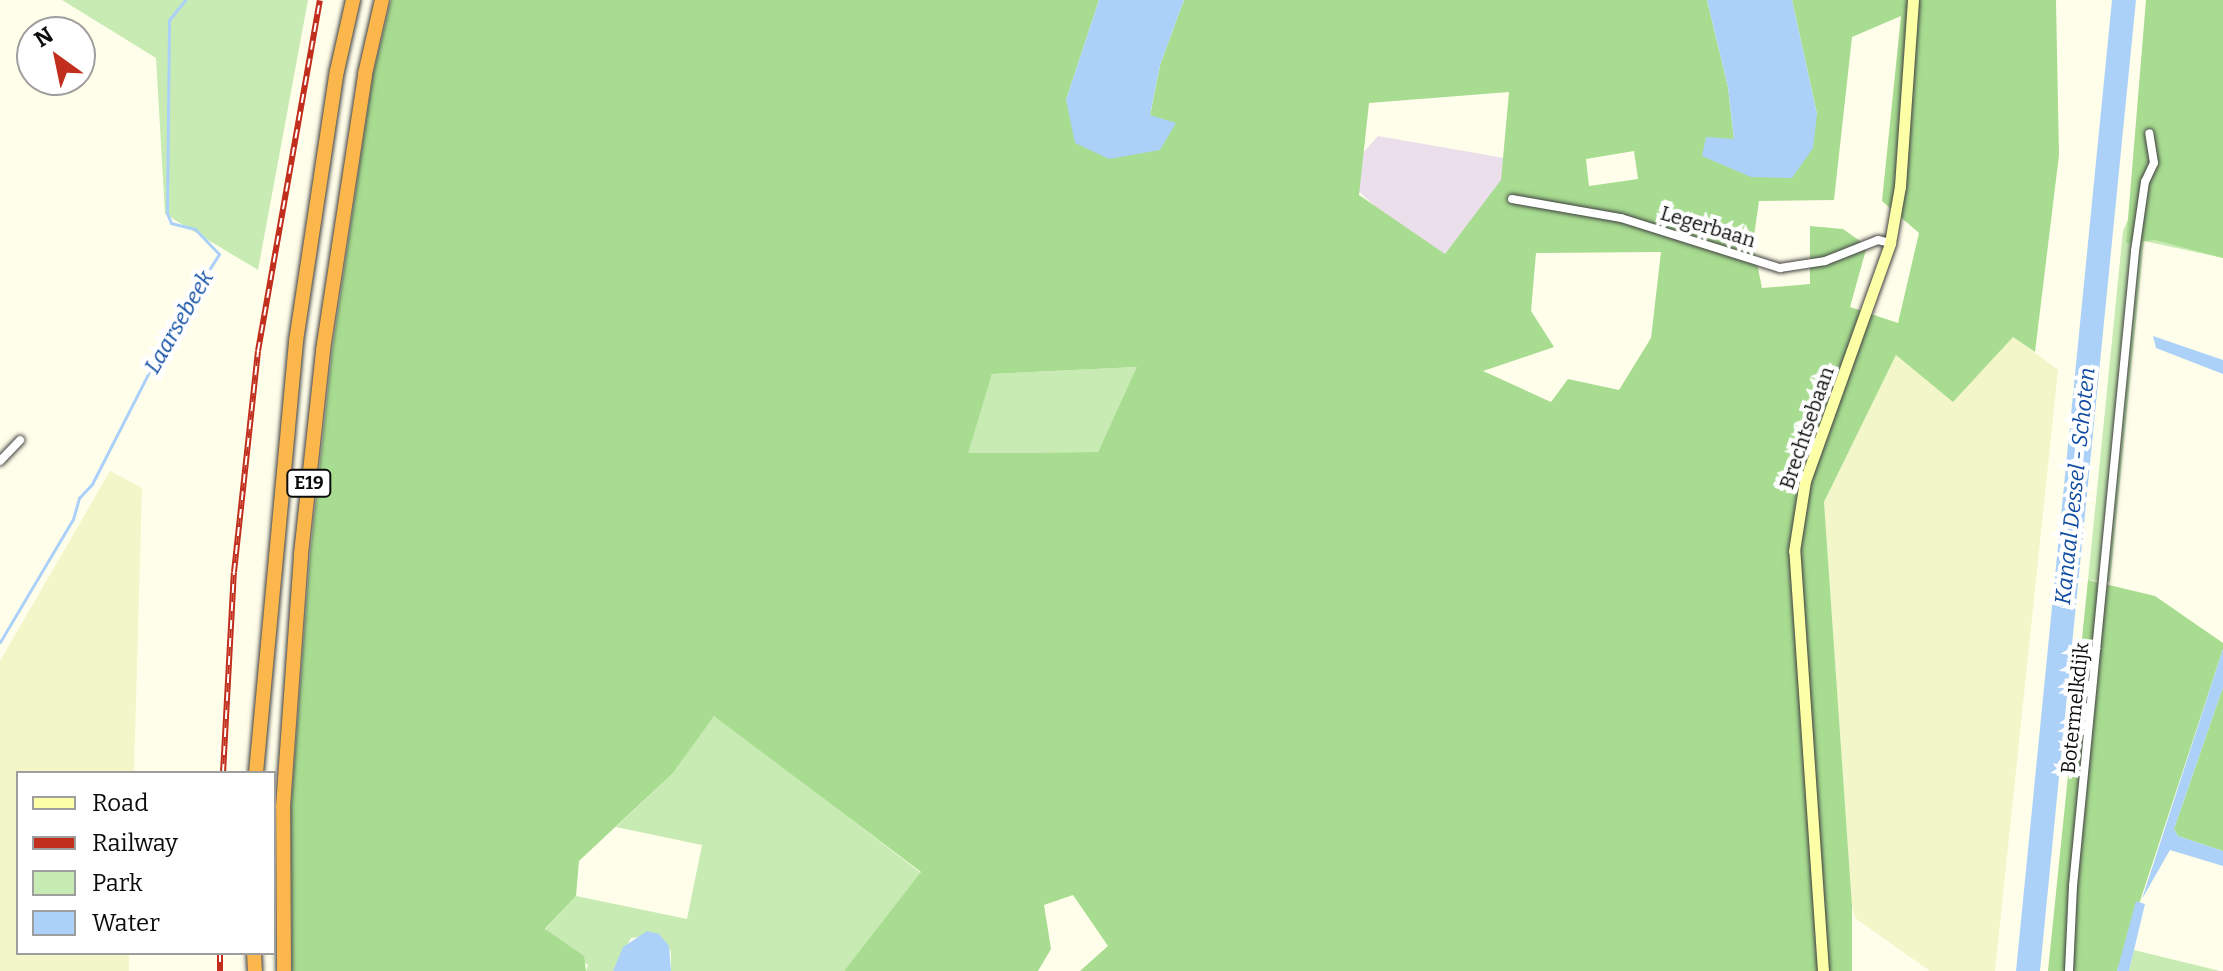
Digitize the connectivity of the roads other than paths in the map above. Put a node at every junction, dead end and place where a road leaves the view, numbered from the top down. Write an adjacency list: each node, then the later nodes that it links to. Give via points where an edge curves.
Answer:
1 (353, 0): 9 (highway, E19, via 337,71 296,341)
2 (382, 0): 10 (highway, E19, via 365,74 325,335 301,554 283,807)
3 (1913, 0): 6 (main road, Brechtsebaan, via 1900,186)
4 (2149, 133): 12 (street, Botermelkdijk, via 2154,163 2145,182 2135,251)
5 (1512, 199): 6 (street, Legerbaan, via 1587,209 1780,268 1825,261 1878,240)
6 (1890, 243): 11 (main road, Brechtsebaan, via 1805,481 1794,551)
7 (20, 440): 8 (street)
8 (0, 461)
9 (256, 771)
10 (284, 971)
11 (1823, 971)
12 (2069, 971)

